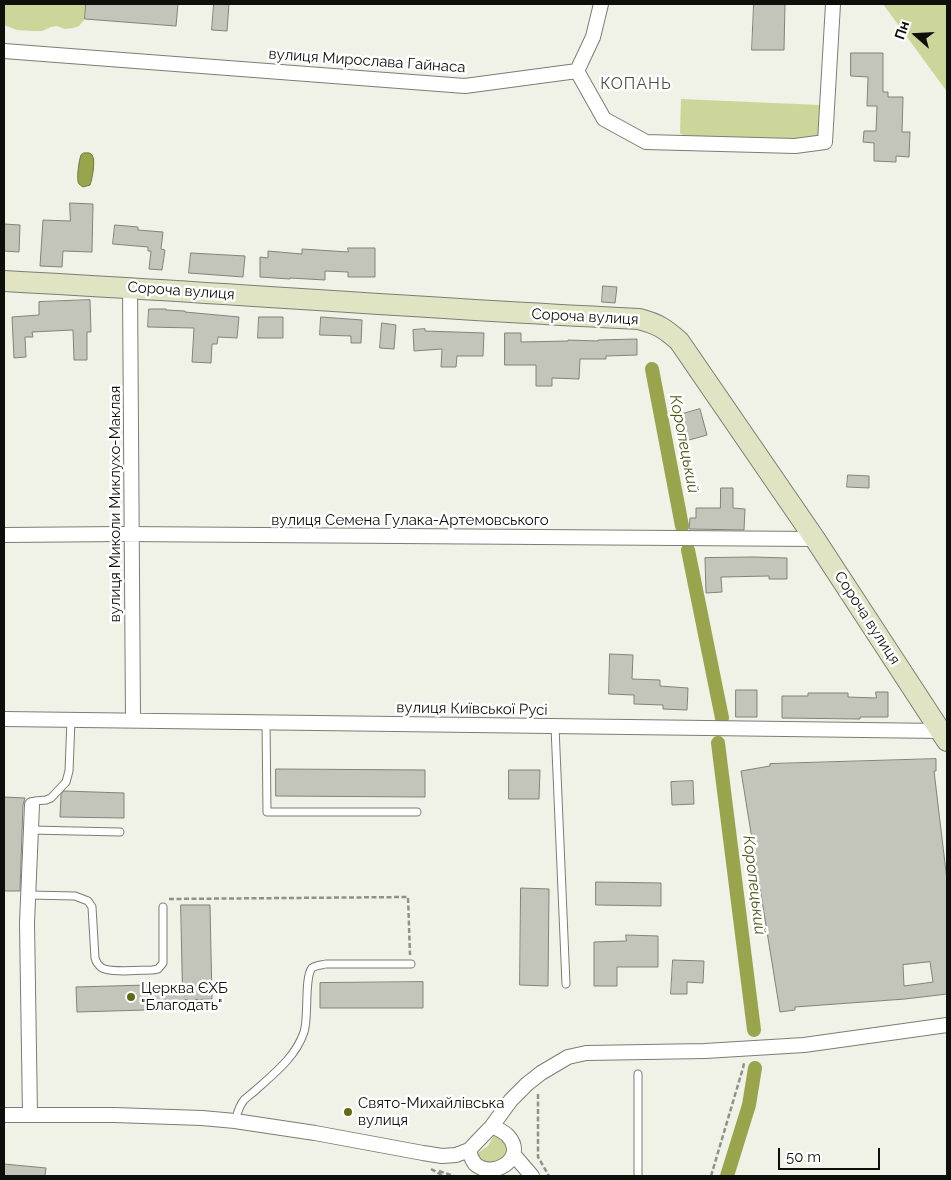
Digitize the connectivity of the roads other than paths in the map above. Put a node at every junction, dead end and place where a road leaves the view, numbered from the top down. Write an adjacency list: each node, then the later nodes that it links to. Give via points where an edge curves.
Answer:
1 (601, 4): 4 (street, via 593,37)
2 (833, 4): 4 (street, via 825,142 795,146 646,142 604,118)
3 (4, 51): 4 (street, вулиця Мирослава Гайнаса, via 465,86)
4 (577, 71)
5 (4, 281): 6 (main road, Сороча вулиця)
6 (130, 287): 7 (street, вулиця Миколи Миклухо-Маклая); 9 (main road, Сороча вулиця, via 639,319 654,323 679,341)
7 (131, 534): 8 (street, вулиця Семена Гулака-Артемовського); 9 (street, вулиця Семена Гулака-Артемовського); 12 (street, вулиця Миколи Миклухо-Маклая)
8 (4, 535)
9 (815, 539): 15 (main road, Сороча вулиця)
10 (4, 719): 11 (street, вулиця Київської Русі)
11 (71, 720): 12 (street, вулиця Київської Русі); 16 (lane, via 66,782 51,798 35,801)
12 (133, 720): 13 (street, вулиця Київської Русі)
13 (266, 722): 14 (street, вулиця Київської Русі); 17 (lane, via 267,812)
14 (555, 727): 15 (street, вулиця Київської Русі); 23 (lane)
15 (944, 736)
16 (32, 805): 18 (street)
17 (417, 812)
18 (31, 830): 19 (lane); 20 (street)
19 (120, 832)
20 (28, 895): 21 (lane, via 75,896 88,901 92,907 95,958 102,968 110,970 158,969 163,963); 27 (street)
21 (163, 907)
22 (411, 964): 28 (lane, via 326,964 311,969 304,1033 285,1064 244,1101)
23 (566, 984)
24 (947, 1026): 29 (street, via 778,1047 705,1052 586,1053 568,1057 541,1073 512,1100)
25 (638, 1074): 34 (lane)
26 (4, 1115): 27 (street)
27 (30, 1115): 28 (street, via 164,1116)
28 (235, 1121): 30 (street, via 442,1156)
29 (492, 1126): 30 (street); 31 (street, via 513,1142)
30 (469, 1150): 31 (street, via 475,1164 485,1172 504,1170)
31 (511, 1160): 32 (street); 33 (street)
32 (528, 1176)
33 (532, 1176)
34 (638, 1176)

